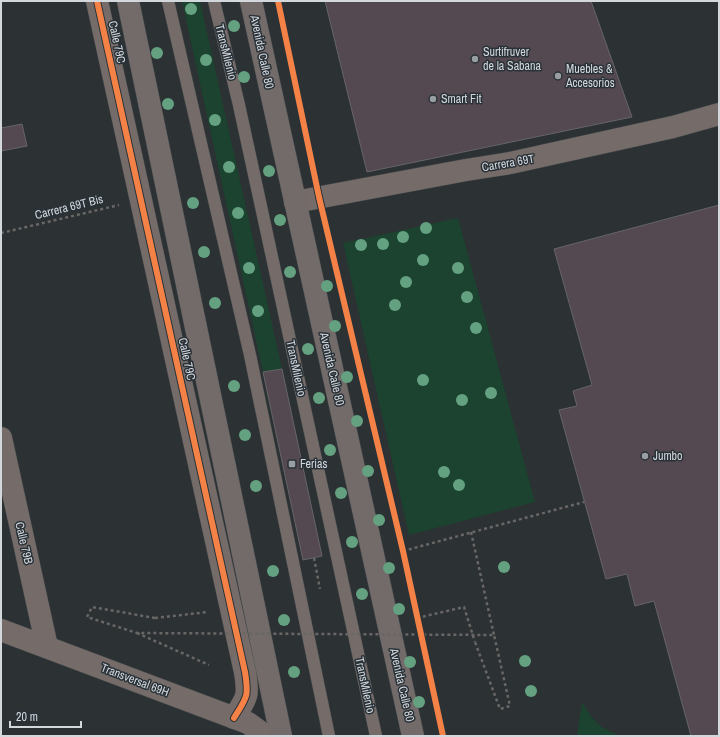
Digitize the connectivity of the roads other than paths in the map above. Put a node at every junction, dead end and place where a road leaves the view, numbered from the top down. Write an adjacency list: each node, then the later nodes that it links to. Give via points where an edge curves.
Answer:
1 (97, 1): 11 (street, Calle 79C, via 248,687 245,700)
2 (128, 1): 13 (highway)
3 (168, 1): 14 (lane, via 250,355)
4 (214, 1): 15 (lane, TransMilenio, via 240,105)
5 (251, 1): 7 (highway, Avenida Calle 80)
6 (719, 114): 7 (street, Carrera 69T, via 510,164)
7 (295, 202): 16 (highway, Avenida Calle 80)
8 (1, 438): 10 (street, Calle 79B)
9 (1, 630): 10 (street, Transversal 69H)
10 (47, 647): 11 (street, Transversal 69H)
11 (234, 718): 12 (street, Transversal 69H, via 248,723)
12 (266, 736)
13 (281, 736)
14 (329, 736)
15 (376, 736)
16 (413, 736)

